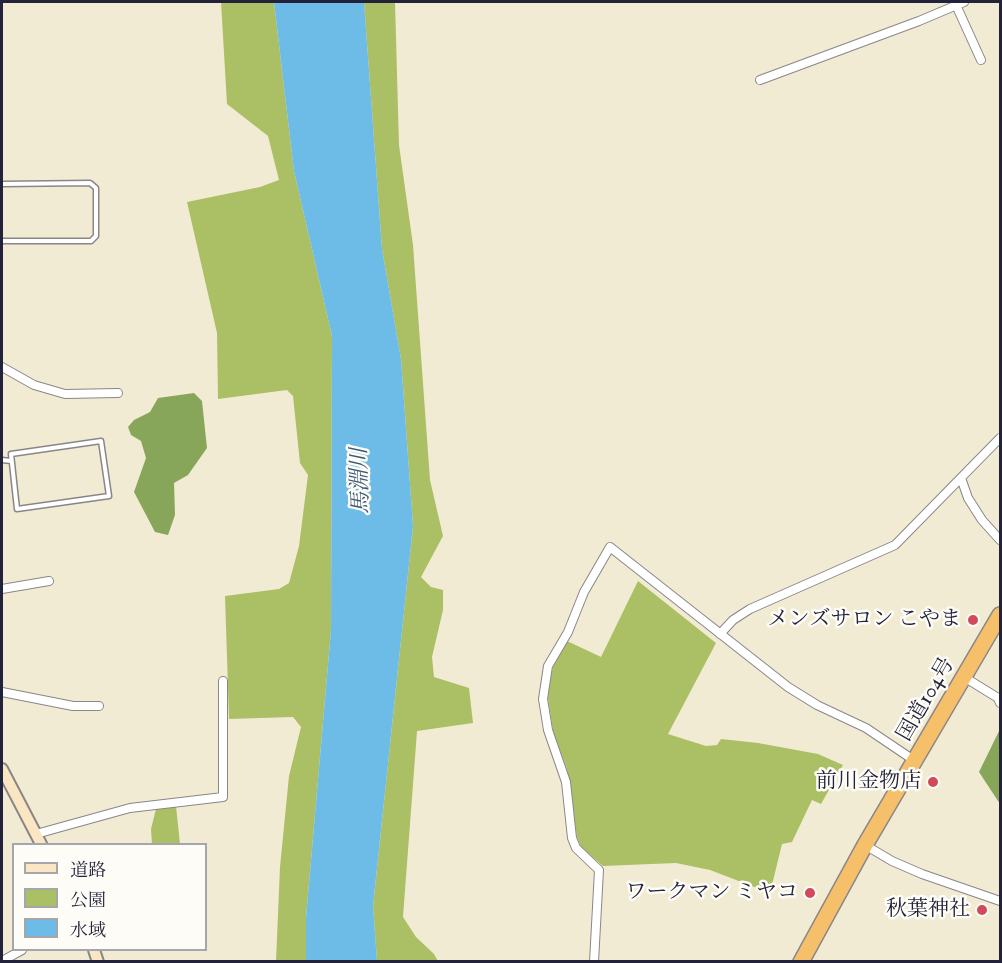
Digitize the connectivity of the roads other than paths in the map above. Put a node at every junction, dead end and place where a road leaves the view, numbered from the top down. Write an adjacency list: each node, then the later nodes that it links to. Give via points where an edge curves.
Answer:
1 (960, 3): 2 (street); 3 (street)
2 (981, 60)
3 (760, 80)
4 (2, 184): 5 (lane, via 90,183 96,188 96,236 91,240)
5 (2, 241)
6 (2, 367): 7 (street, via 34,384 65,394)
7 (118, 393)
8 (1000, 438): 11 (street)
9 (2, 460): 10 (lane)
10 (11, 461): 10 (lane, via 17,509 109,496 101,441 11,454)
11 (961, 478): 12 (street, via 968,498); 16 (street, via 895,545 750,609)
12 (1000, 540)
13 (49, 581): 14 (street)
14 (2, 589)
15 (1000, 615): 17 (highway, 国道104号)
16 (720, 634): 22 (street, via 788,687 866,728); 29 (street, via 610,546 548,666 543,699 545,718 566,782 572,838 576,848 599,870)
17 (964, 677): 20 (street); 22 (highway, 国道104号)
18 (223, 681): 24 (street, via 223,797 130,808)
19 (2, 692): 21 (street, via 73,706)
20 (1000, 699)
21 (99, 706)
22 (915, 761): 25 (highway, 国道104号)
23 (2, 769): 24 (street)
24 (38, 839)
25 (865, 844): 26 (street, via 922,874); 30 (highway, 国道104号)
26 (1000, 901)
27 (20, 951): 28 (street)
28 (2, 961)
29 (594, 962)
30 (801, 962)

